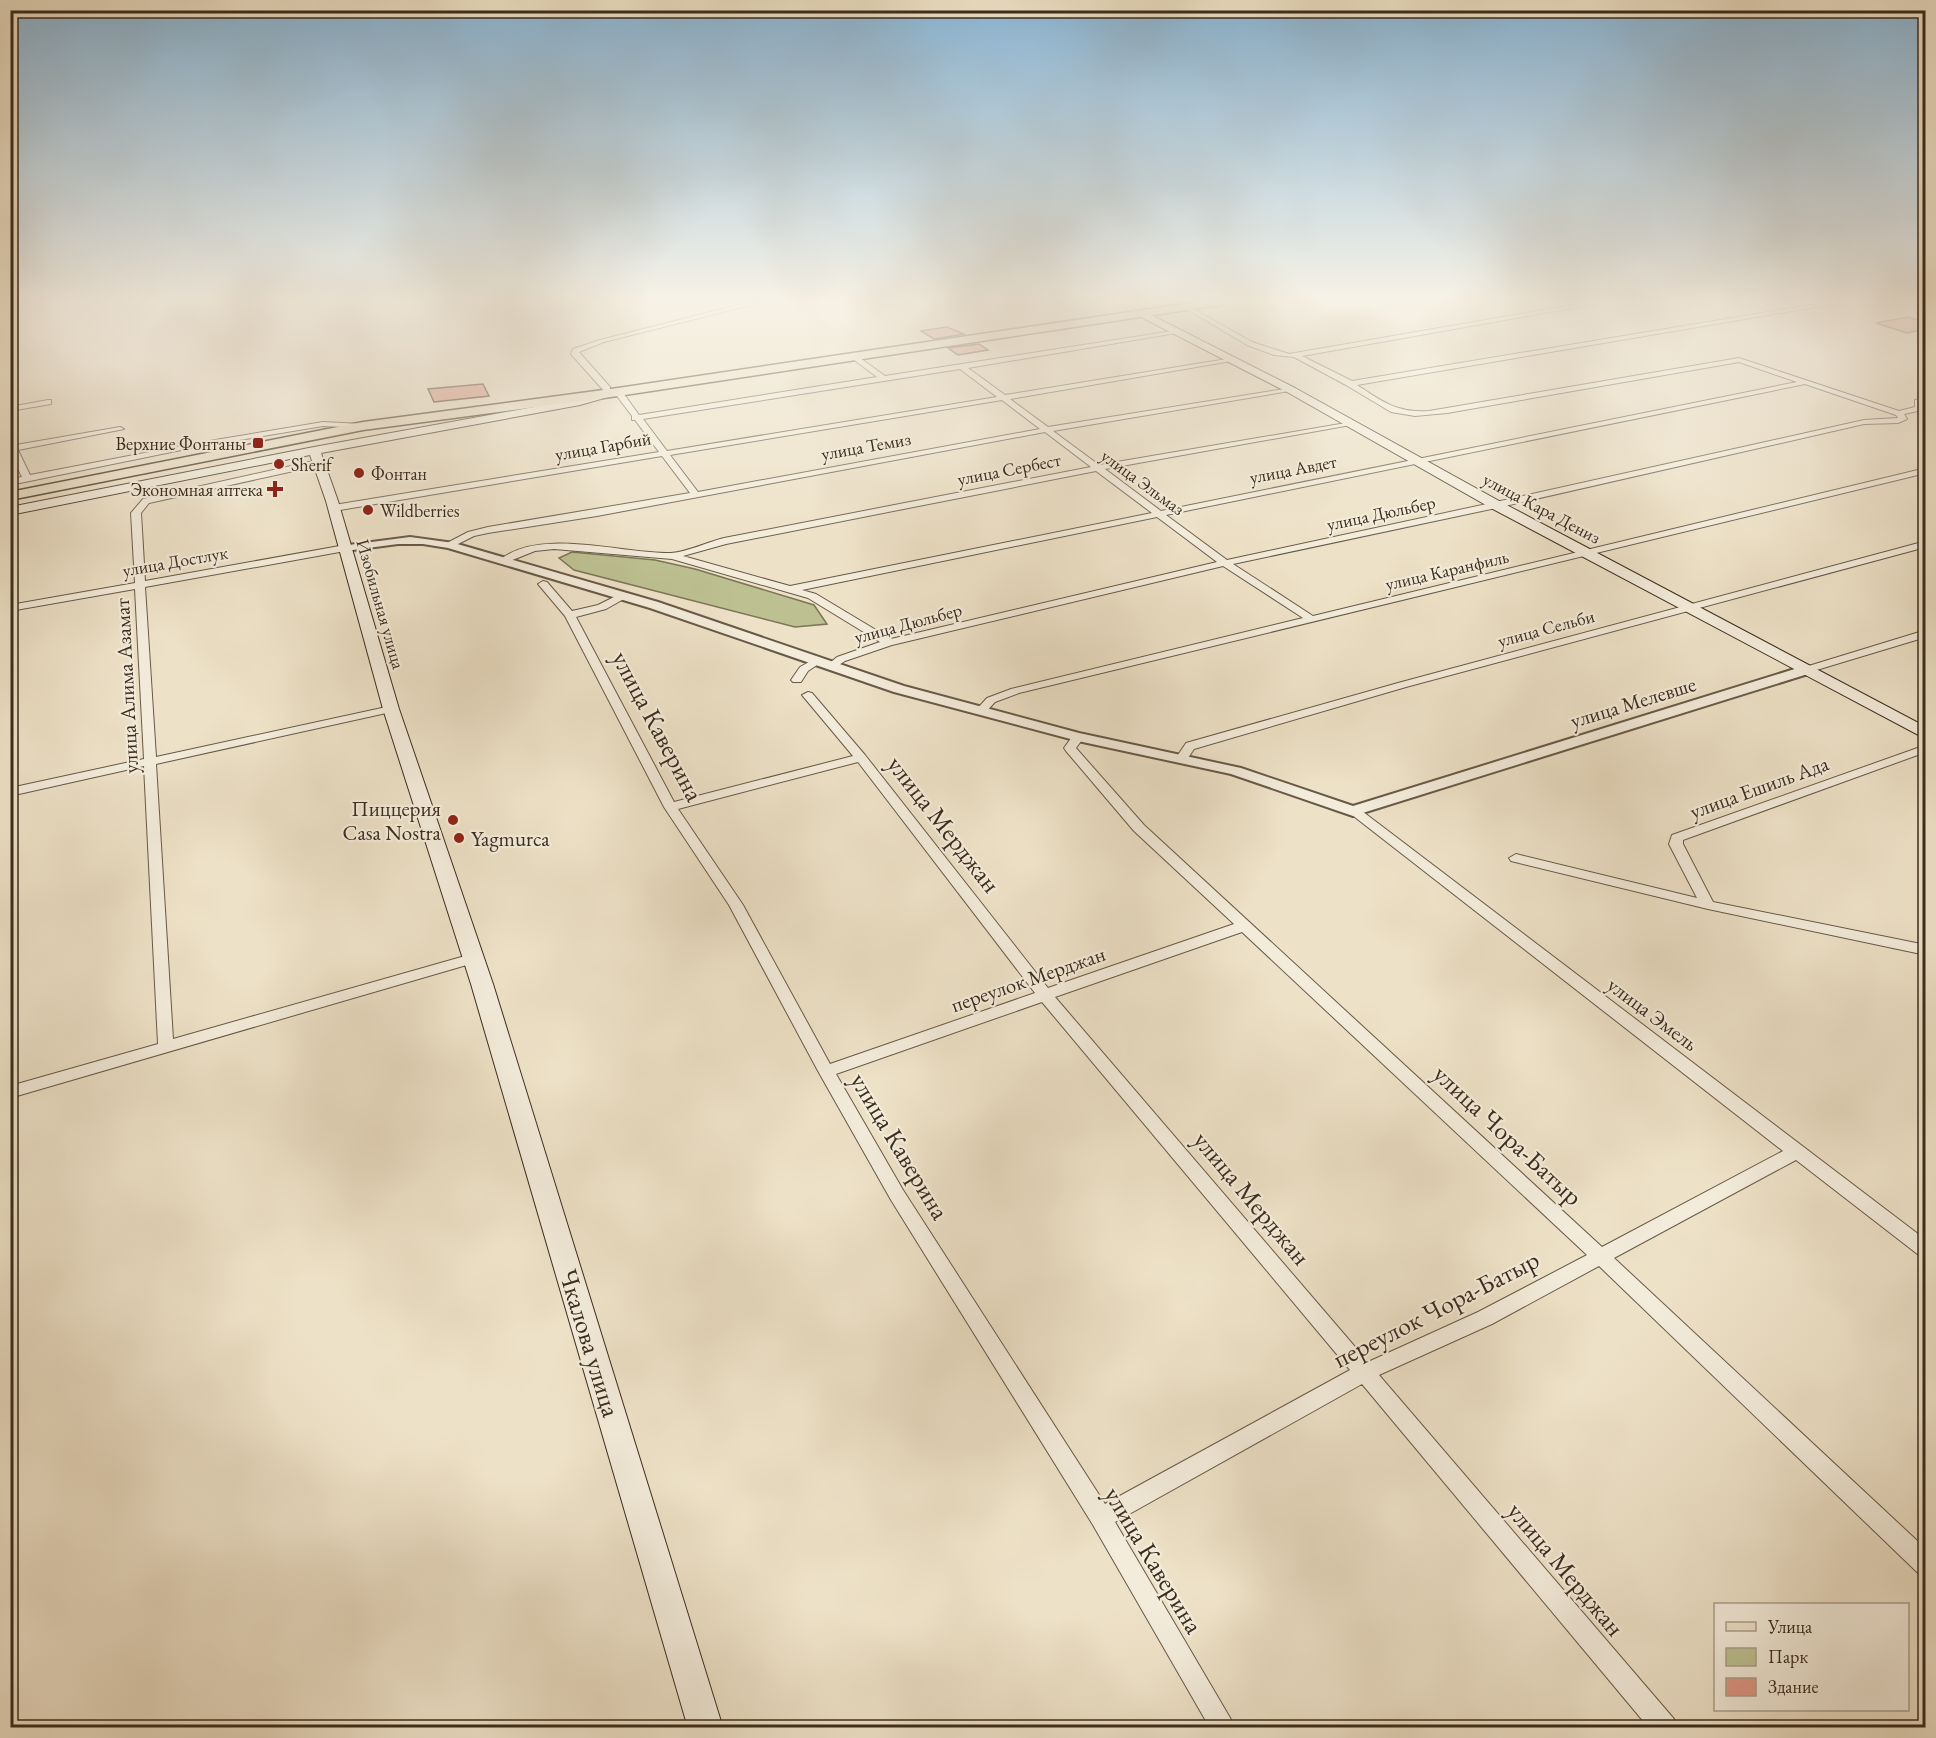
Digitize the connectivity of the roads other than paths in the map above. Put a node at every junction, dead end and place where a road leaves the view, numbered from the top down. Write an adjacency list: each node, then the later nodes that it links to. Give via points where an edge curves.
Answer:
1 (605, 383): 12 (street)
2 (663, 383): 12 (main road)
3 (858, 383): 22 (street)
4 (984, 383): 14 (street, улица Эльмаз)
5 (1089, 383): 14 (street, улица Гарбий)
6 (1278, 383): 13 (main road, улица Кара Дениз)
7 (1355, 383): 11 (street)
8 (1607, 383): 11 (street, via 1424,415 1386,409)
9 (1800, 383): 30 (street, улица Авдет)
10 (1808, 383): 19 (street)
11 (1350, 384)
12 (612, 390): 15 (main road); 20 (main road, via 580,402); 22 (street)
13 (1291, 390): 23 (main road, улица Кара Дениз); 26 (street, улица Темиз)
14 (1002, 397): 26 (street, улица Эльмаз); 28 (street, улица Гарбий)
15 (558, 400): 20 (main road); 21 (main road)
16 (1926, 400): 19 (street, улица Дюльбер, via 1918,402 1919,408)
17 (48, 402): 18 (street)
18 (10, 408)
19 (1899, 413): 38 (street, улица Дюльбер, via 1903,419 1898,421 1864,422)
20 (504, 415): 29 (main road, via 357,443)
21 (432, 418): 24 (main road); 37 (main road)
22 (635, 418): 28 (street)
23 (1352, 424): 30 (main road, улица Кара Дениз); 31 (street, улица Сербест)
24 (363, 426): 33 (street, via 323,424); 36 (main road)
25 (120, 429): 27 (street)
26 (1045, 430): 31 (street, улица Эльмаз); 35 (street, улица Темиз)
27 (12, 449): 33 (street)
28 (661, 453): 35 (street); 39 (street, улица Гарбий)
29 (316, 457): 39 (main road, Изобильная улица); 40 (main road, via 278,458); 49 (street, улица Алима Азамат, via 146,501 136,513)
30 (1418, 461): 38 (main road, улица Кара Дениз); 41 (street, улица Авдет)
31 (1097, 468): 41 (street, улица Эльмаз); 46 (street, улица Сербест, via 736,539)
32 (1926, 470): 45 (street, улица Каранфиль)
33 (27, 478): 34 (street)
34 (10, 482)
35 (694, 494): 43 (street, улица Темиз, via 488,530)
36 (10, 496)
37 (10, 502)
38 (1496, 505): 45 (main road, улица Кара Дениз); 48 (street, улица Дюльбер)
39 (334, 508): 44 (main road, Изобильная улица)
40 (10, 510)
41 (1157, 513): 48 (street, улица Эльмаз); 51 (street, улица Авдет)
42 (1926, 544): 53 (street, улица Сельби)
43 (450, 545): 44 (street, via 396,539); 47 (street)
44 (345, 548): 49 (street, улица Достлук); 64 (main road, Изобильная улица)
45 (1589, 553): 53 (main road, улица Кара Дениз); 56 (street, улица Каранфиль)
46 (674, 556): 47 (street, via 554,546 519,552); 51 (street)
47 (505, 560): 52 (street)
48 (1225, 563): 56 (street, улица Эльмаз); 58 (street, улица Дюльбер)
49 (140, 583): 54 (street, улица Достлук); 71 (street, улица Алима Азамат)
50 (543, 584): 55 (street, улица Каверина)
51 (788, 590): 58 (street, via 812,596)
52 (624, 596): 55 (street, via 602,607); 59 (street)
53 (1691, 607): 61 (main road, улица Кара Дениз); 70 (street, улица Сельби, via 1190,746)
54 (10, 608)
55 (570, 615): 73 (street, улица Каверина)
56 (1311, 619): 65 (street, улица Каранфиль, via 1015,691 991,700)
57 (1926, 633): 61 (street, улица Мелевше)
58 (889, 644): 60 (street, улица Дюльбер, via 841,658)
59 (816, 661): 60 (street); 62 (street)
60 (831, 667): 65 (street)
61 (1806, 670): 66 (main road, улица Кара Дениз); 74 (street, улица Мелевше)
62 (797, 680)
63 (808, 695): 69 (street, улица Мерджан)
64 (391, 709): 71 (street); 79 (main road, Изобильная улица)
65 (981, 711): 67 (street)
66 (1926, 734)
67 (1078, 737): 70 (street); 77 (street, улица Чора-Батыр, via 1070,748 1139,828)
68 (1926, 748): 76 (street, улица Ешиль Ада, via 1677,838 1676,844)
69 (861, 758): 73 (street); 80 (street, улица Мерджан)
70 (1182, 758): 74 (street, via 1236,771)
71 (150, 760): 72 (street); 81 (street, улица Алима Азамат)
72 (10, 792)
73 (670, 807): 82 (street, улица Каверина, via 736,905)
74 (1353, 810): 84 (street, улица Эмель)
75 (1516, 858): 76 (street)
76 (1708, 905): 78 (street)
77 (1244, 926): 80 (street, переулок Мерджан); 86 (street, улица Чора-Батыр)
78 (1926, 950)
79 (472, 959): 81 (street); 90 (main road, Чкалова улица)
80 (1045, 995): 82 (street, переулок Мерджан); 87 (street, улица Мерджан)
81 (166, 1047): 83 (street)
82 (826, 1071): 88 (street, улица Каверина, via 897,1195)
83 (10, 1092)
84 (1798, 1151): 85 (street, улица Эмель); 86 (street, переулок Чора-Батыр)
85 (1926, 1251)
86 (1599, 1255): 87 (street, переулок Чора-Батыр, via 1485,1318); 89 (street, улица Чора-Батыр)
87 (1366, 1372): 88 (street, переулок Чора-Батыр); 92 (street, улица Мерджан)
88 (1101, 1518): 91 (street, улица Каверина)
89 (1926, 1565)
90 (706, 1728)
91 (1224, 1728)
92 (1665, 1728)

